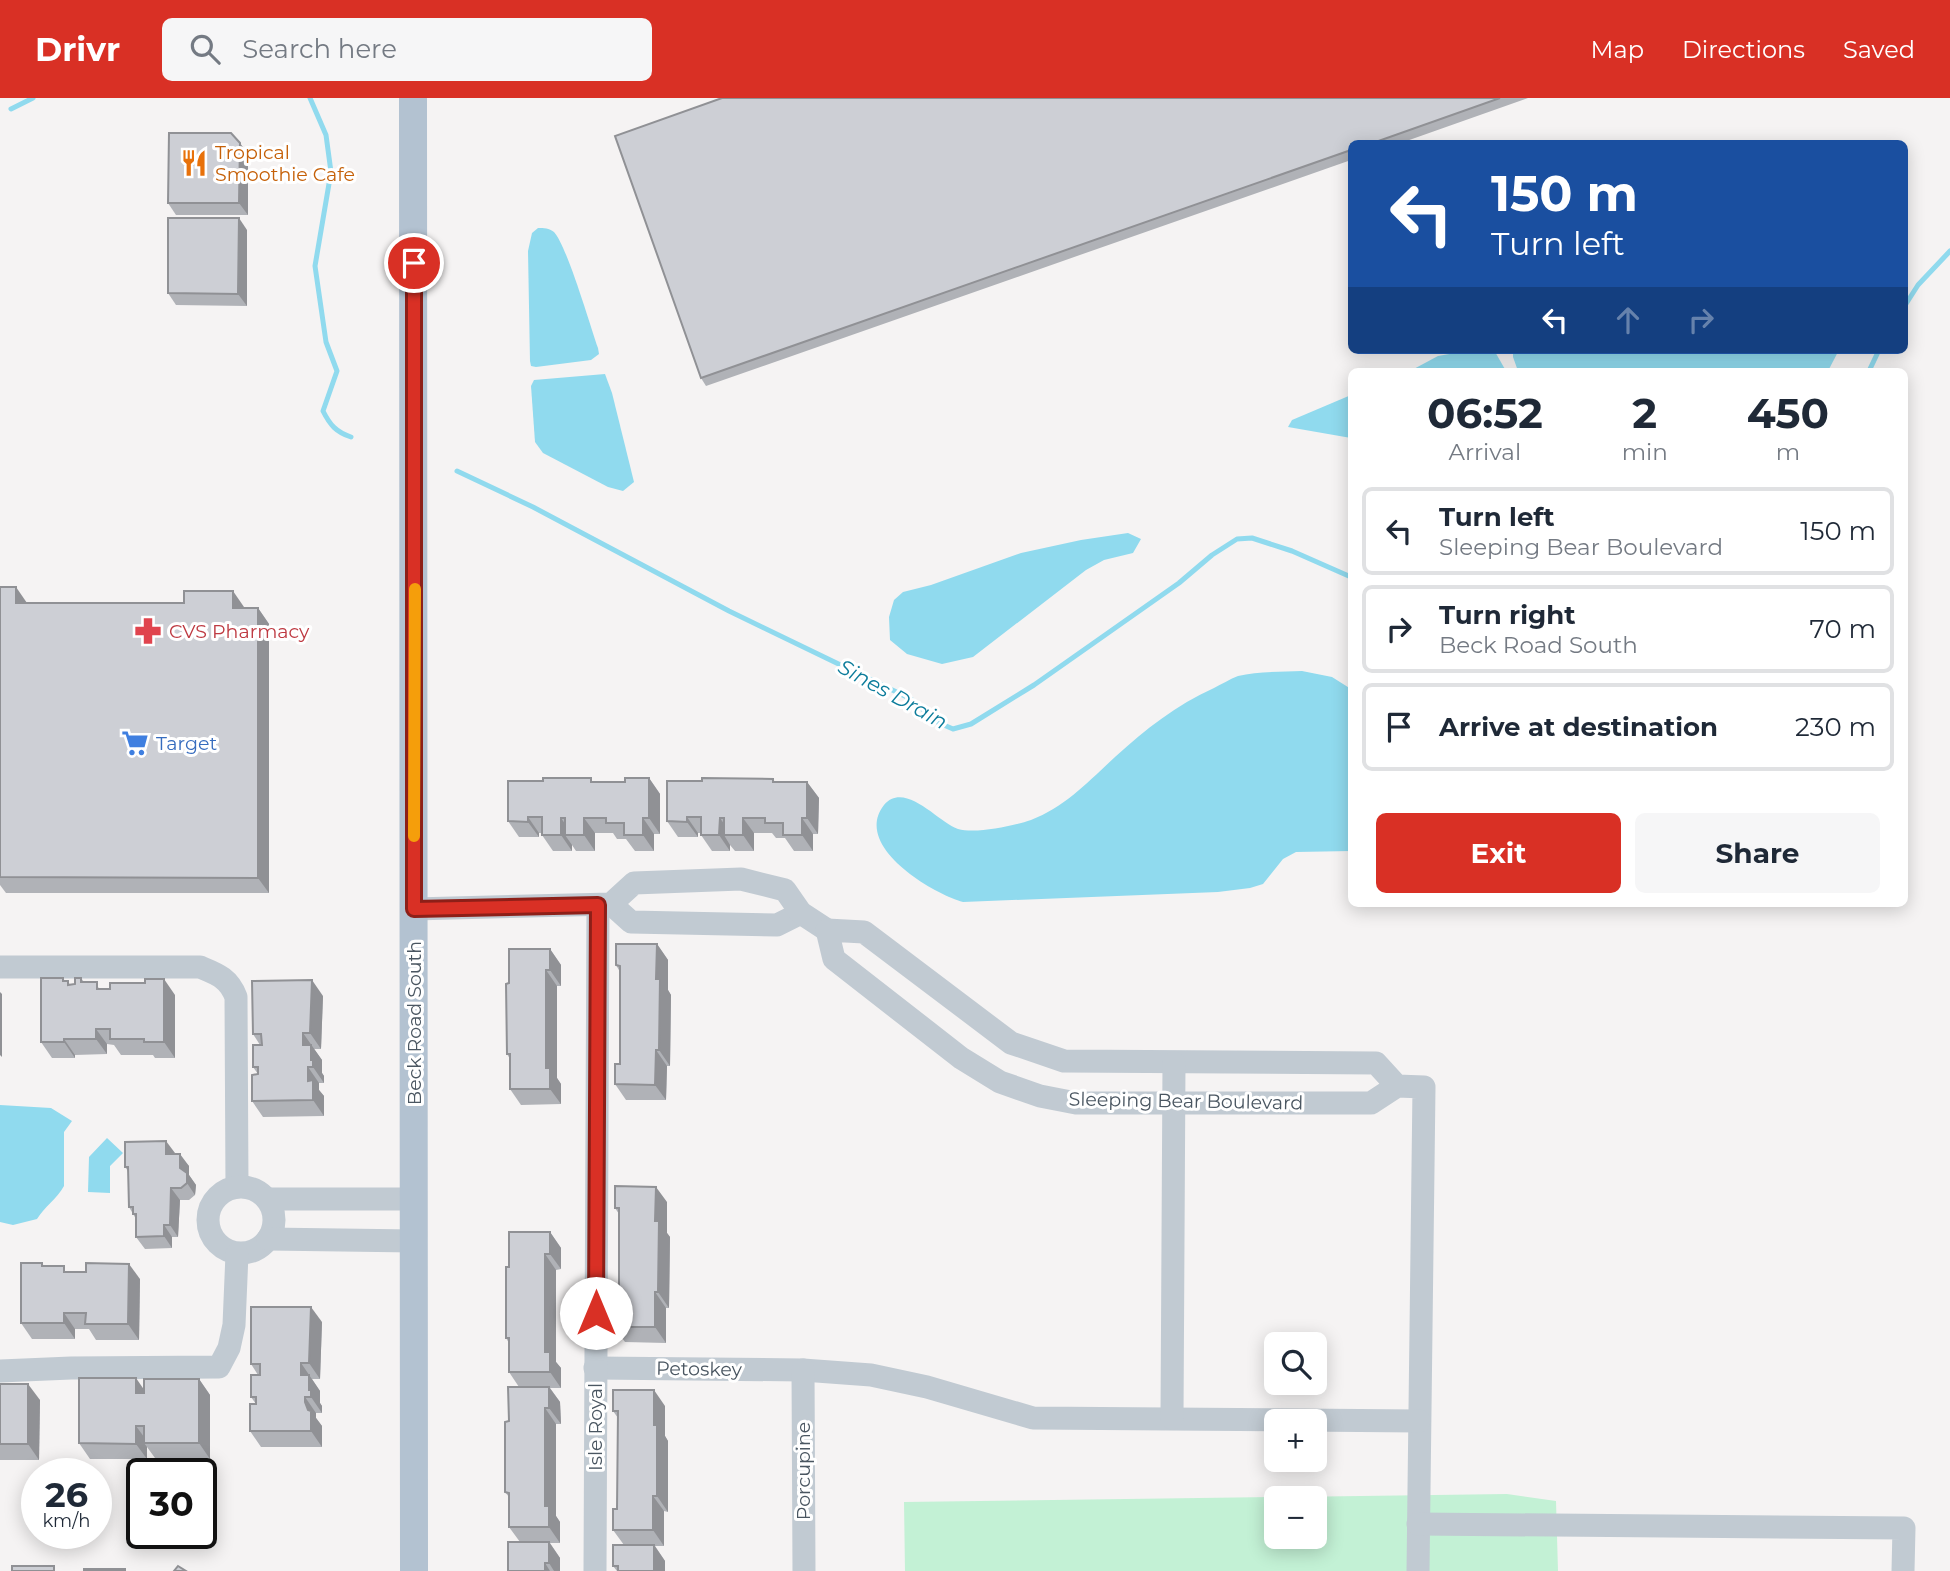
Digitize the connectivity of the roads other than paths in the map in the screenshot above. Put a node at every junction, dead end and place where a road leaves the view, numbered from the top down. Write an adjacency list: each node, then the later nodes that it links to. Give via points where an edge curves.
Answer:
1 (413, 98): 3 (main road, Beck Road South)
2 (605, 905): 3 (street); 4 (street, via 631,922 777,925); 4 (street, Sleeping Bear Boulevard, via 634,883 741,879 785,890); 16 (street, Isle Royal)
3 (414, 909): 12 (main road, Beck Road South)
4 (801, 914): 5 (street, Sleeping Bear Boulevard)
5 (827, 930): 7 (street, Sleeping Bear Boulevard, via 864,932 1011,1042 1037,1053 1064,1061); 9 (street, Sleeping Bear Boulevard, via 834,959 961,1058 1000,1082 1076,1103)
6 (0, 967): 10 (street, via 200,967 226,979 236,997)
7 (1174, 1063): 8 (street, Sleeping Bear Boulevard, via 1376,1063); 9 (street)
8 (1396, 1086): 9 (street, Sleeping Bear Boulevard, via 1371,1103); 20 (street, via 1424,1087)
9 (1173, 1103): 19 (street)
10 (237, 1186): 11 (street); 15 (street, via 226,1190 214,1204 209,1225 216,1242)
11 (267, 1199): 12 (street); 13 (street, via 273,1219)
12 (414, 1199): 14 (main road, Beck Road South)
13 (268, 1239): 14 (street); 15 (street, via 259,1248)
14 (414, 1241): 22 (main road, Beck Road South)
15 (237, 1254): 18 (street, via 234,1325 219,1367)
16 (596, 1368): 17 (street, Petoskey); 23 (street, Isle Royal)
17 (803, 1370): 19 (street, Petoskey, via 871,1375 1033,1418); 24 (street, Porcupine)
18 (0, 1371)
19 (1172, 1418): 20 (street, Petoskey)
20 (1419, 1421): 21 (street)
21 (1418, 1524): 25 (street); 26 (street, via 1904,1528)
22 (414, 1571)
23 (595, 1571)
24 (804, 1571)
25 (1418, 1571)
26 (1903, 1571)

